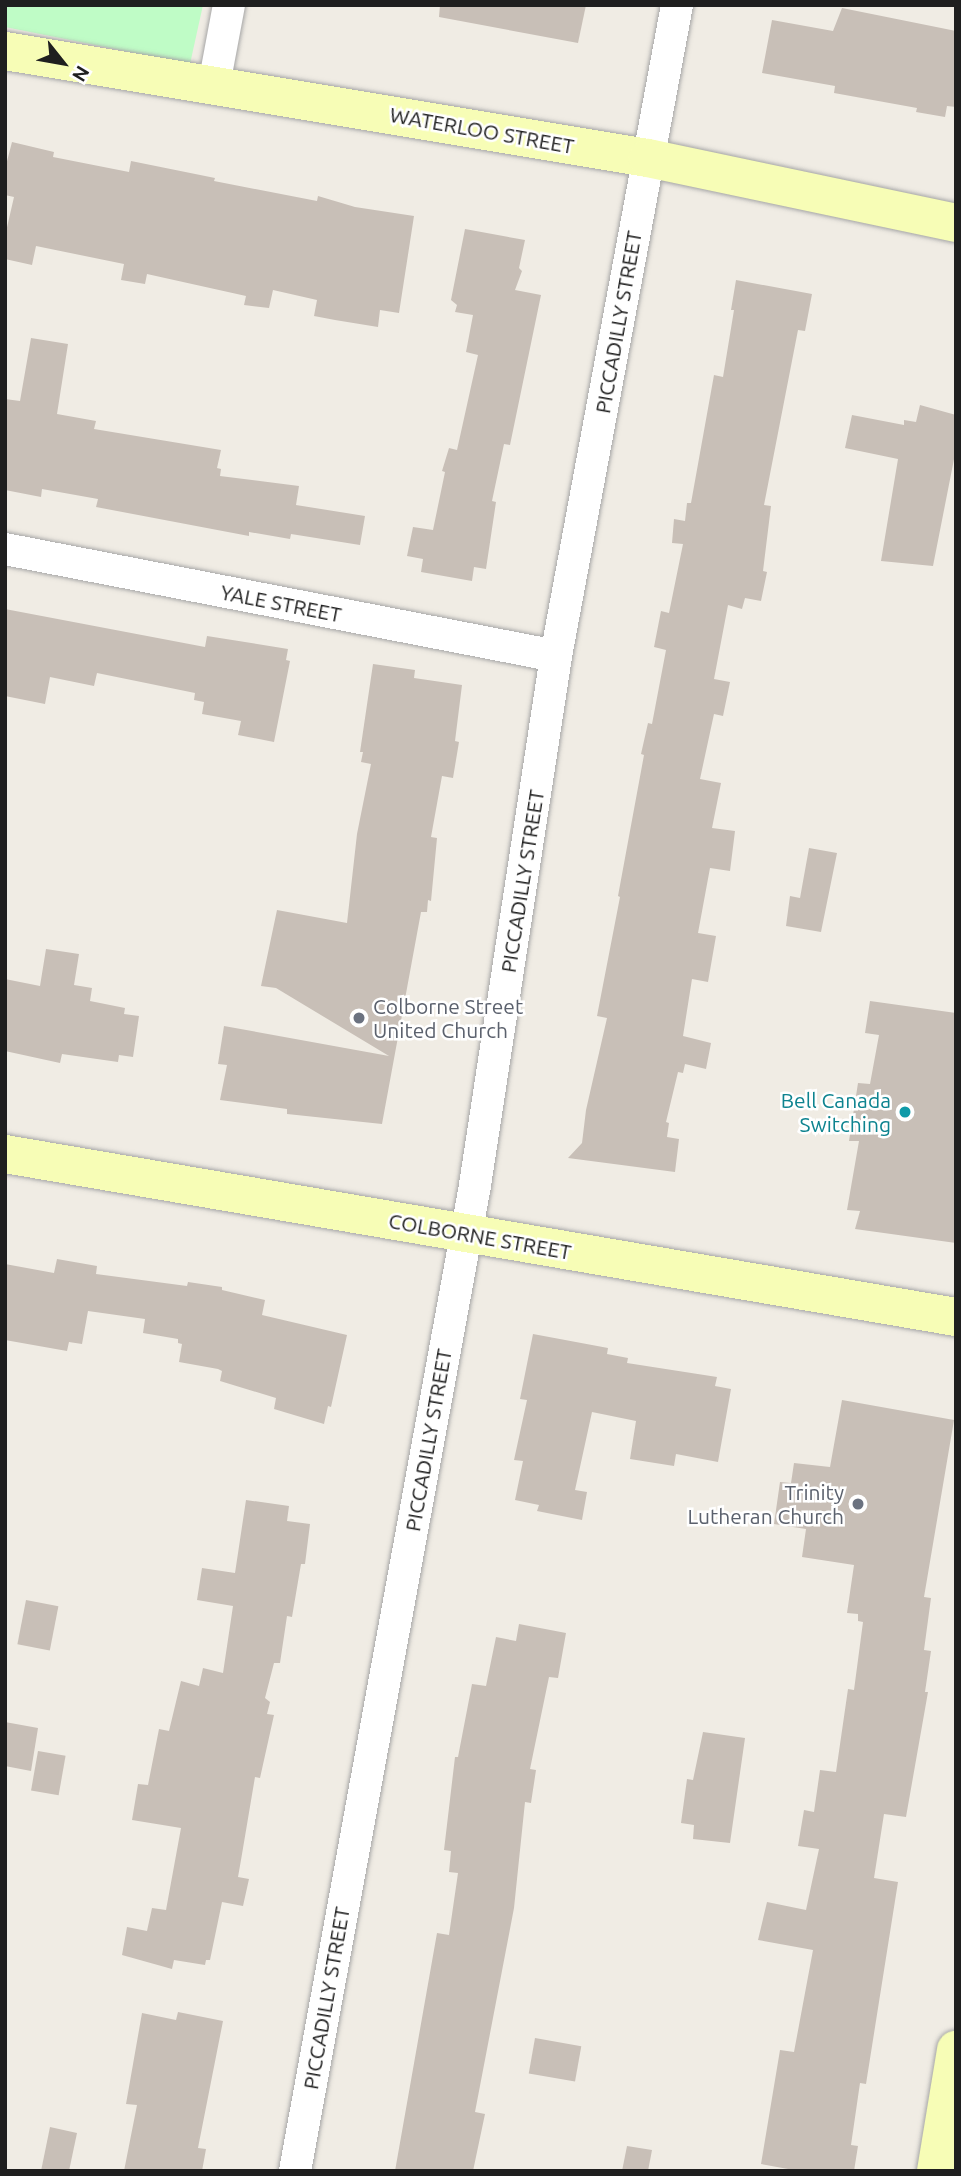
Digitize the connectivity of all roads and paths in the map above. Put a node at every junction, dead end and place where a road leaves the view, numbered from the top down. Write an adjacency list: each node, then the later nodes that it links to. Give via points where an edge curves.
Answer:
1 (229, 5): 4 (street)
2 (677, 5): 5 (street, PICCADILLY STREET)
3 (5, 51): 4 (street, WATERLOO STREET)
4 (214, 85): 5 (street, WATERLOO STREET)
5 (648, 158): 6 (street, WATERLOO STREET); 8 (street, PICCADILLY STREET)
6 (956, 223)
7 (5, 549): 8 (street, YALE STREET)
8 (556, 656): 10 (street, PICCADILLY STREET)
9 (5, 1154): 10 (street, COLBORNE STREET)
10 (466, 1233): 11 (street, COLBORNE STREET); 13 (street, PICCADILLY STREET)
11 (956, 1317)
12 (956, 2050): 14 (street)
13 (295, 2171)
14 (936, 2171)

